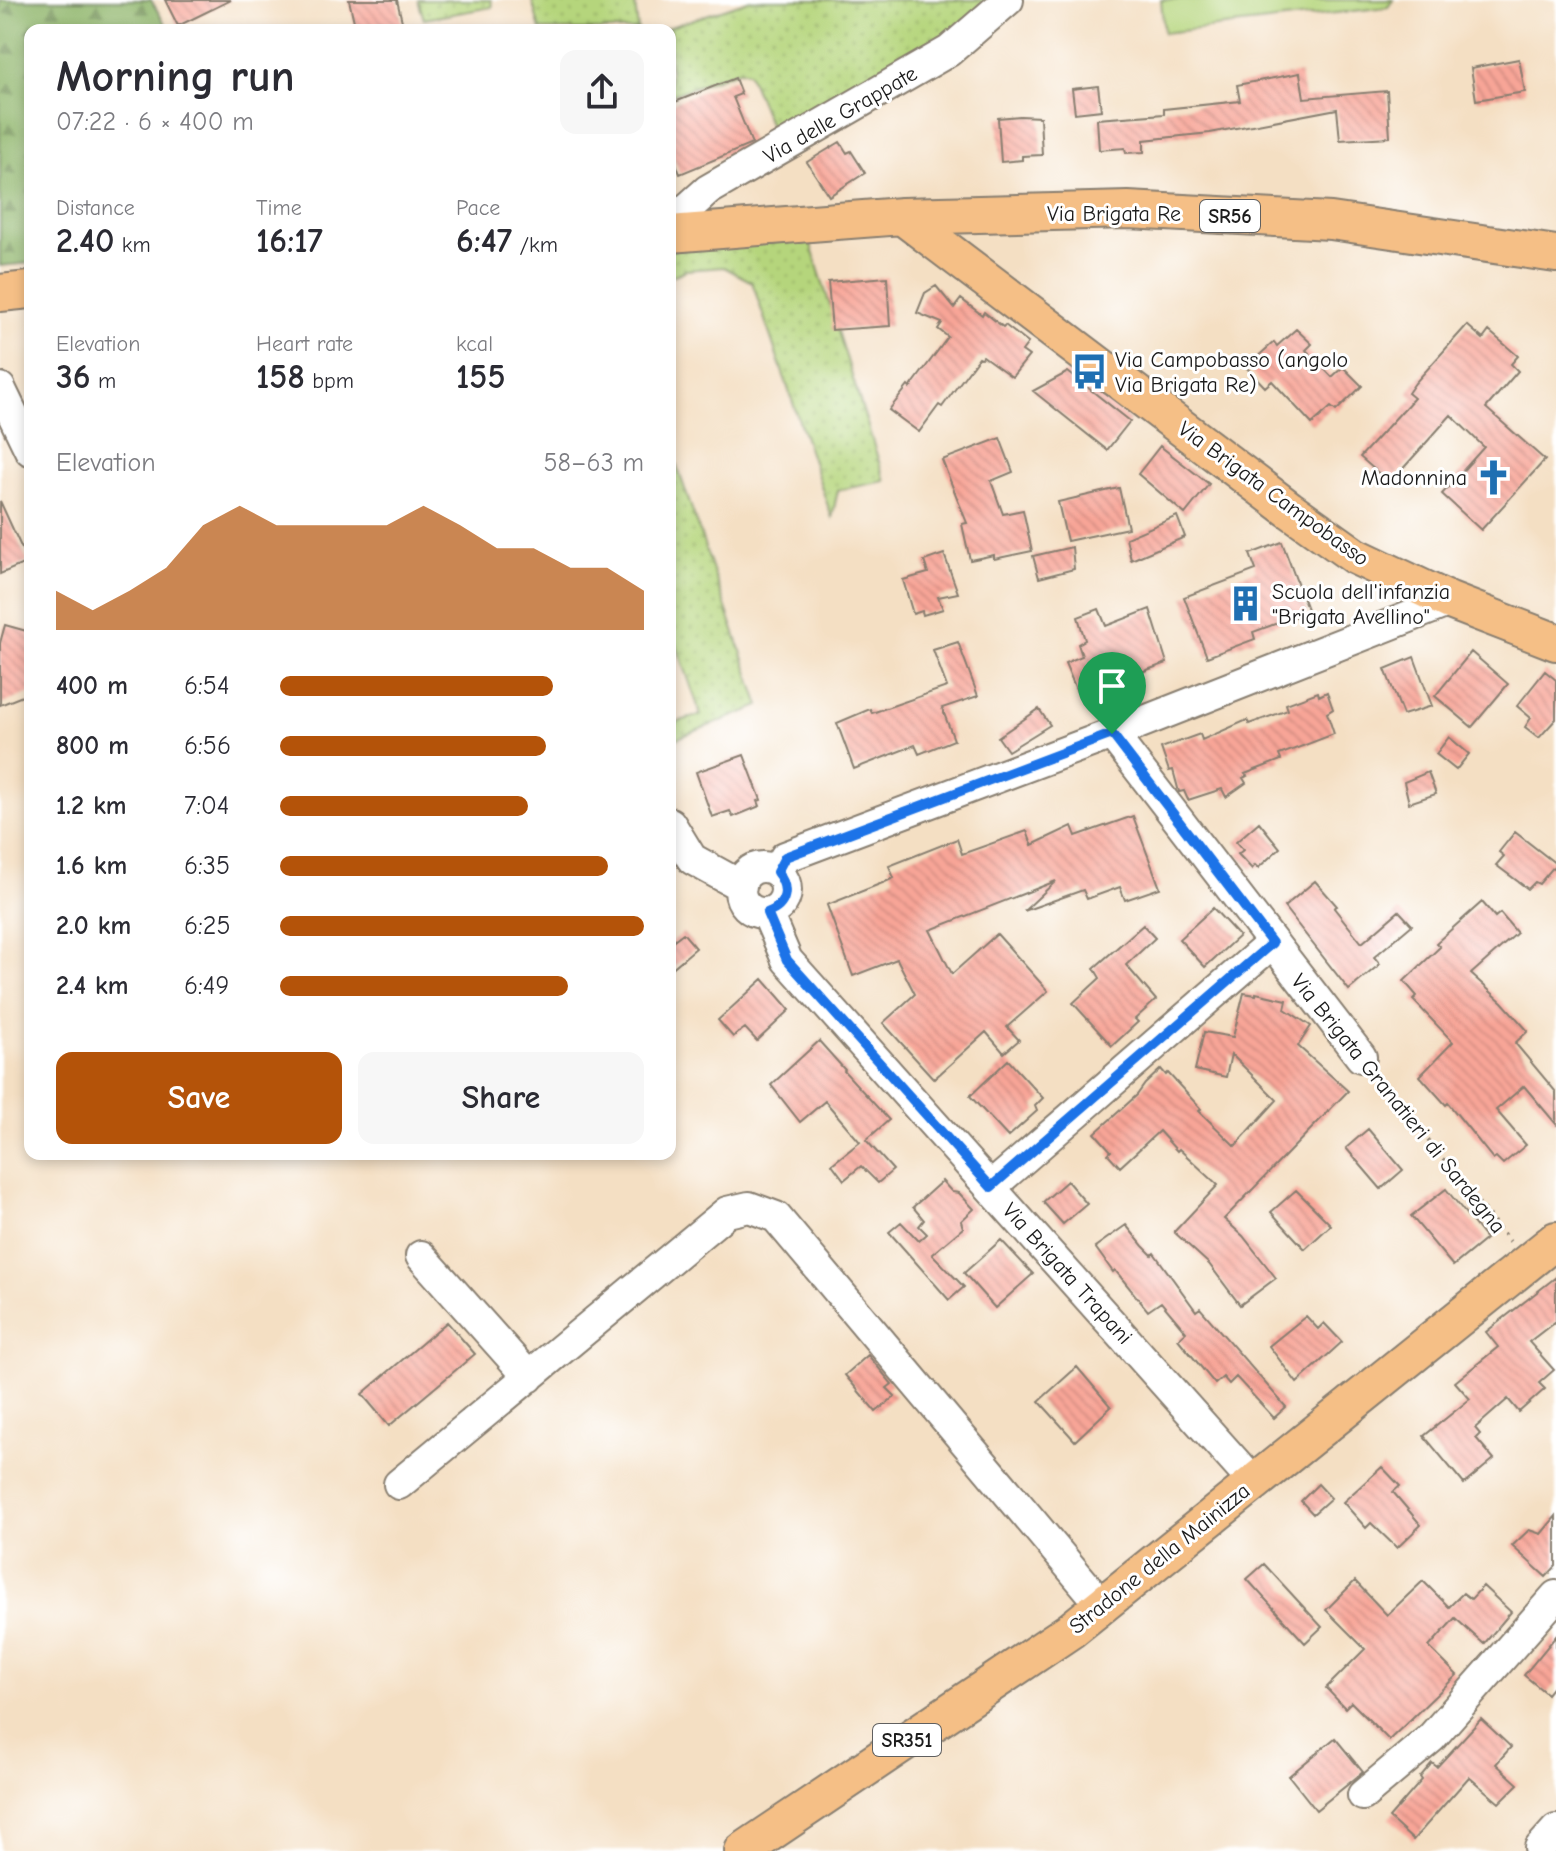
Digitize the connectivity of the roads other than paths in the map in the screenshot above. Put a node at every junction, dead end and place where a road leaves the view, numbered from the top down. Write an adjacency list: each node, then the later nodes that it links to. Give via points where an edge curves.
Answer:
1 (1008, 0): 3 (street, Via delle Grappate, via 949,51 708,190)
2 (902, 216): 4 (main road, Via Brigata Re / SR56); 5 (main road, Via Brigata Re / SR56, via 1128,210 1315,220); 10 (main road, Via Brigata Campobasso, via 1355,556)
3 (676, 219)
4 (676, 234)
5 (1556, 254)
6 (24, 291): 7 (main road)
7 (0, 293)
8 (0, 388): 9 (street)
9 (24, 438)
10 (1450, 601): 11 (main road, Via Brigata Campobasso); 12 (street)
11 (1556, 642)
12 (1112, 734): 14 (street, via 785,857); 17 (street, Via Brigata Granatieri di Sardegna)
13 (676, 833): 15 (street, via 692,859)
14 (777, 872): 15 (street, via 751,871); 16 (street, via 785,897)
15 (741, 886): 16 (street, Via Brigata Trapani, via 744,903)
16 (767, 913): 19 (street, Via Brigata Trapani, via 787,960)
17 (1272, 943): 18 (street, Via Brigata Granatieri di Sardegna); 19 (street)
18 (1361, 1057)
19 (991, 1187): 23 (street, Via Brigata Trapani)
20 (1556, 1240): 23 (main road, Stradone della Mainizza / SR351)
21 (421, 1256): 22 (street)
22 (529, 1377): 24 (street); 26 (street, via 727,1212 749,1207 776,1217)
23 (1254, 1483): 26 (main road, Stradone della Mainizza / SR351)
24 (399, 1484)
25 (1556, 1596): 27 (street, via 1431,1738)
26 (1102, 1605): 28 (main road, Stradone della Mainizza / SR351)
27 (1363, 1795)
28 (743, 1851)

